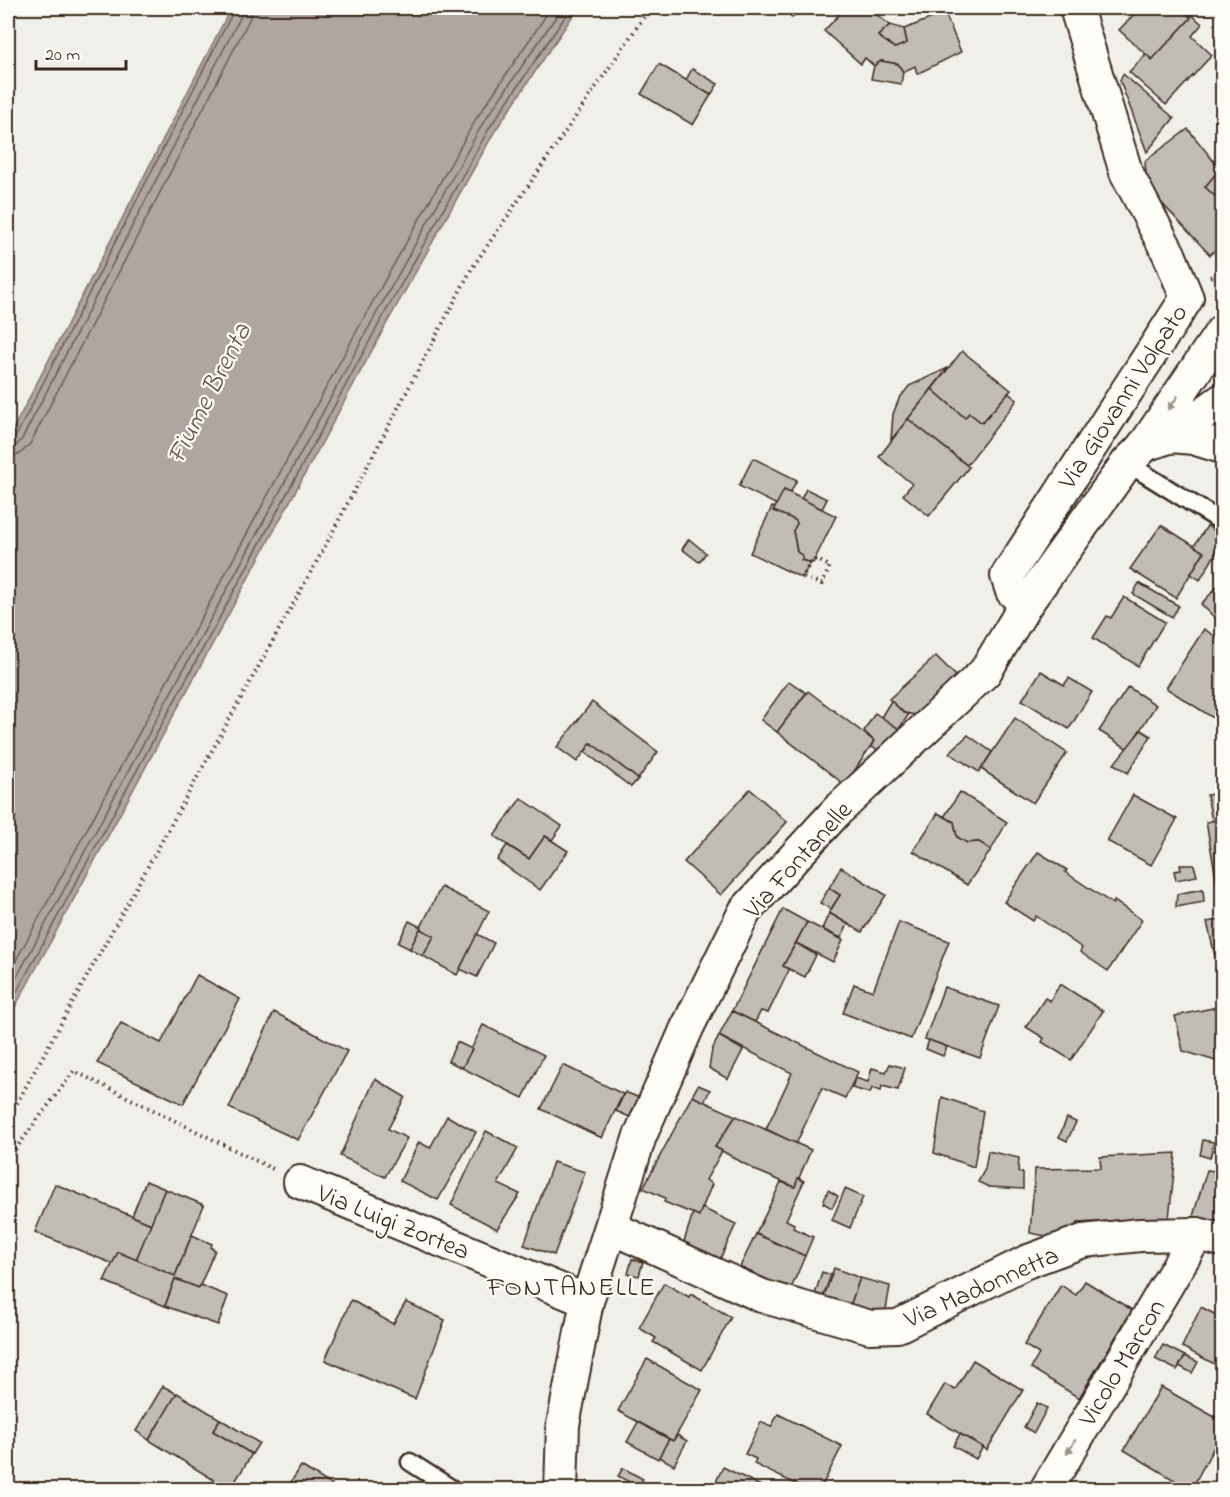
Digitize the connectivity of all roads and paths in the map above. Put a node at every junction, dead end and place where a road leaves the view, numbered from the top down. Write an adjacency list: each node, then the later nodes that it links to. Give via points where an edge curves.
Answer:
1 (650, 8): 11 (path, via 472,268 322,552)
2 (1076, 8): 10 (street, Via Giovanni Volpato, via 1126,172 1170,254 1188,298 1007,576 1012,591)
3 (1222, 331): 4 (street, Via Fontanelle)
4 (1213, 357): 7 (street, Via Fontanelle, one-way to 7)
5 (1222, 400): 7 (street, Via Fontanelle)
6 (1222, 447): 7 (street, via 1193,438)
7 (1147, 448): 8 (lane); 10 (street, Via Fontanelle)
8 (1222, 522)
9 (803, 577): 9 (path, via 815,560 830,566 822,584)
10 (1026, 604): 14 (street, Via Fontanelle, via 985,672 836,812 745,911 687,1028 640,1136)
11 (8, 1119)
12 (8, 1159): 13 (path, via 74,1071)
13 (300, 1182): 16 (street, Via Luigi Zortea)
14 (612, 1228): 15 (street, Via Madonnetta, via 762,1296 870,1327 898,1326 1026,1262 1083,1241 1140,1235); 16 (street, Via Fontanelle)
15 (1210, 1237): 20 (street, Vicolo Marcon, one-way to 20)
16 (588, 1300): 19 (street, Via Fontanelle, via 563,1425)
17 (410, 1462): 18 (lane)
18 (454, 1490)
19 (561, 1490)
20 (1046, 1490)

